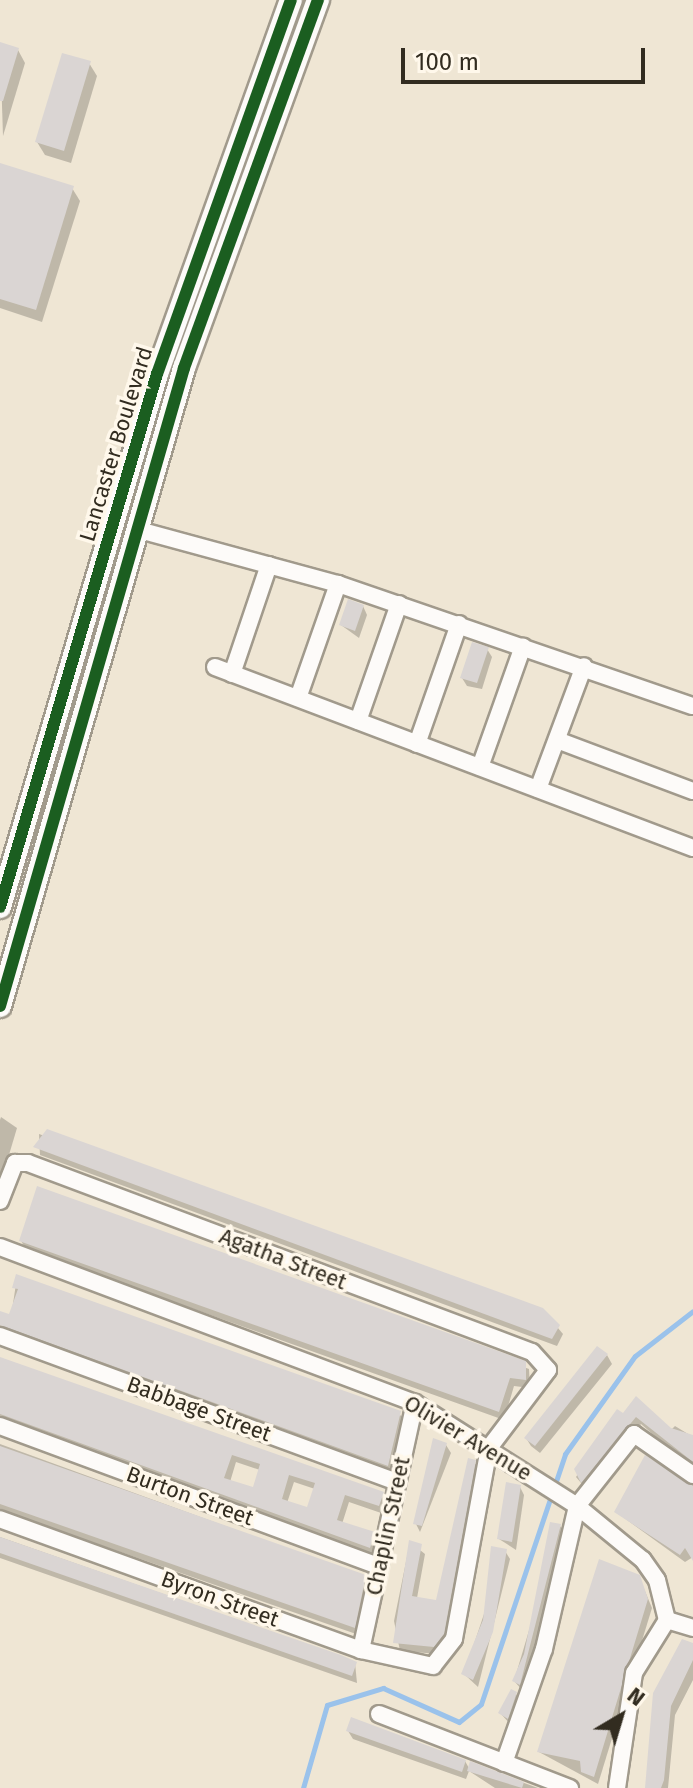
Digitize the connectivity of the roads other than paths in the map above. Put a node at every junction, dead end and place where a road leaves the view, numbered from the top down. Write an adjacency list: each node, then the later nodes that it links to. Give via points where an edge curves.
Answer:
1 (291, 0): 17 (main road, Lancaster Boulevard, via 157,374)
2 (318, 0): 3 (main road, Lancaster Boulevard, via 184,368)
3 (139, 530): 4 (street); 18 (main road, Lancaster Boulevard)
4 (269, 565): 5 (street); 11 (street)
5 (338, 584): 6 (street); 12 (street)
6 (399, 604): 7 (street); 14 (street)
7 (459, 624): 8 (street); 16 (street)
8 (523, 646): 9 (street); 19 (street)
9 (584, 666): 13 (street); 15 (street)
10 (215, 667): 11 (street)
11 (232, 674): 12 (street)
12 (298, 698): 14 (street)
13 (693, 706)
14 (358, 721): 16 (street)
15 (557, 740): 20 (street); 21 (street)
16 (417, 744): 19 (street)
17 (43, 760): 18 (main road); 23 (main road, Lancaster Boulevard)
18 (70, 767): 24 (main road, Lancaster Boulevard)
19 (480, 767): 20 (street)
20 (538, 789): 22 (street)
21 (693, 791)
22 (693, 848)
23 (0, 907)
24 (0, 1006)
25 (0, 1201): 30 (street, Agatha Street, via 15,1163 547,1363)
26 (0, 1247): 28 (street, Olivier Avenue)
27 (0, 1336): 32 (street, Babbage Street)
28 (415, 1403): 30 (street, Olivier Avenue); 32 (street, Chaplin Street)
29 (0, 1426): 35 (street, Burton Street)
30 (489, 1448): 33 (street, Olivier Avenue); 38 (street, Byron Street, via 454,1639 443,1661 421,1665)
31 (693, 1475): 33 (street, via 634,1434)
32 (397, 1482): 35 (street, Chaplin Street)
33 (571, 1502): 36 (street, Olivier Avenue, via 651,1570); 40 (street, via 544,1649)
34 (0, 1519): 38 (street, Byron Street)
35 (379, 1566): 38 (street, Chaplin Street)
36 (667, 1620): 37 (street); 42 (street, via 634,1673)
37 (693, 1628)
38 (361, 1650)
39 (379, 1714): 40 (street)
40 (504, 1763): 41 (street)
41 (570, 1788)
42 (617, 1788)

